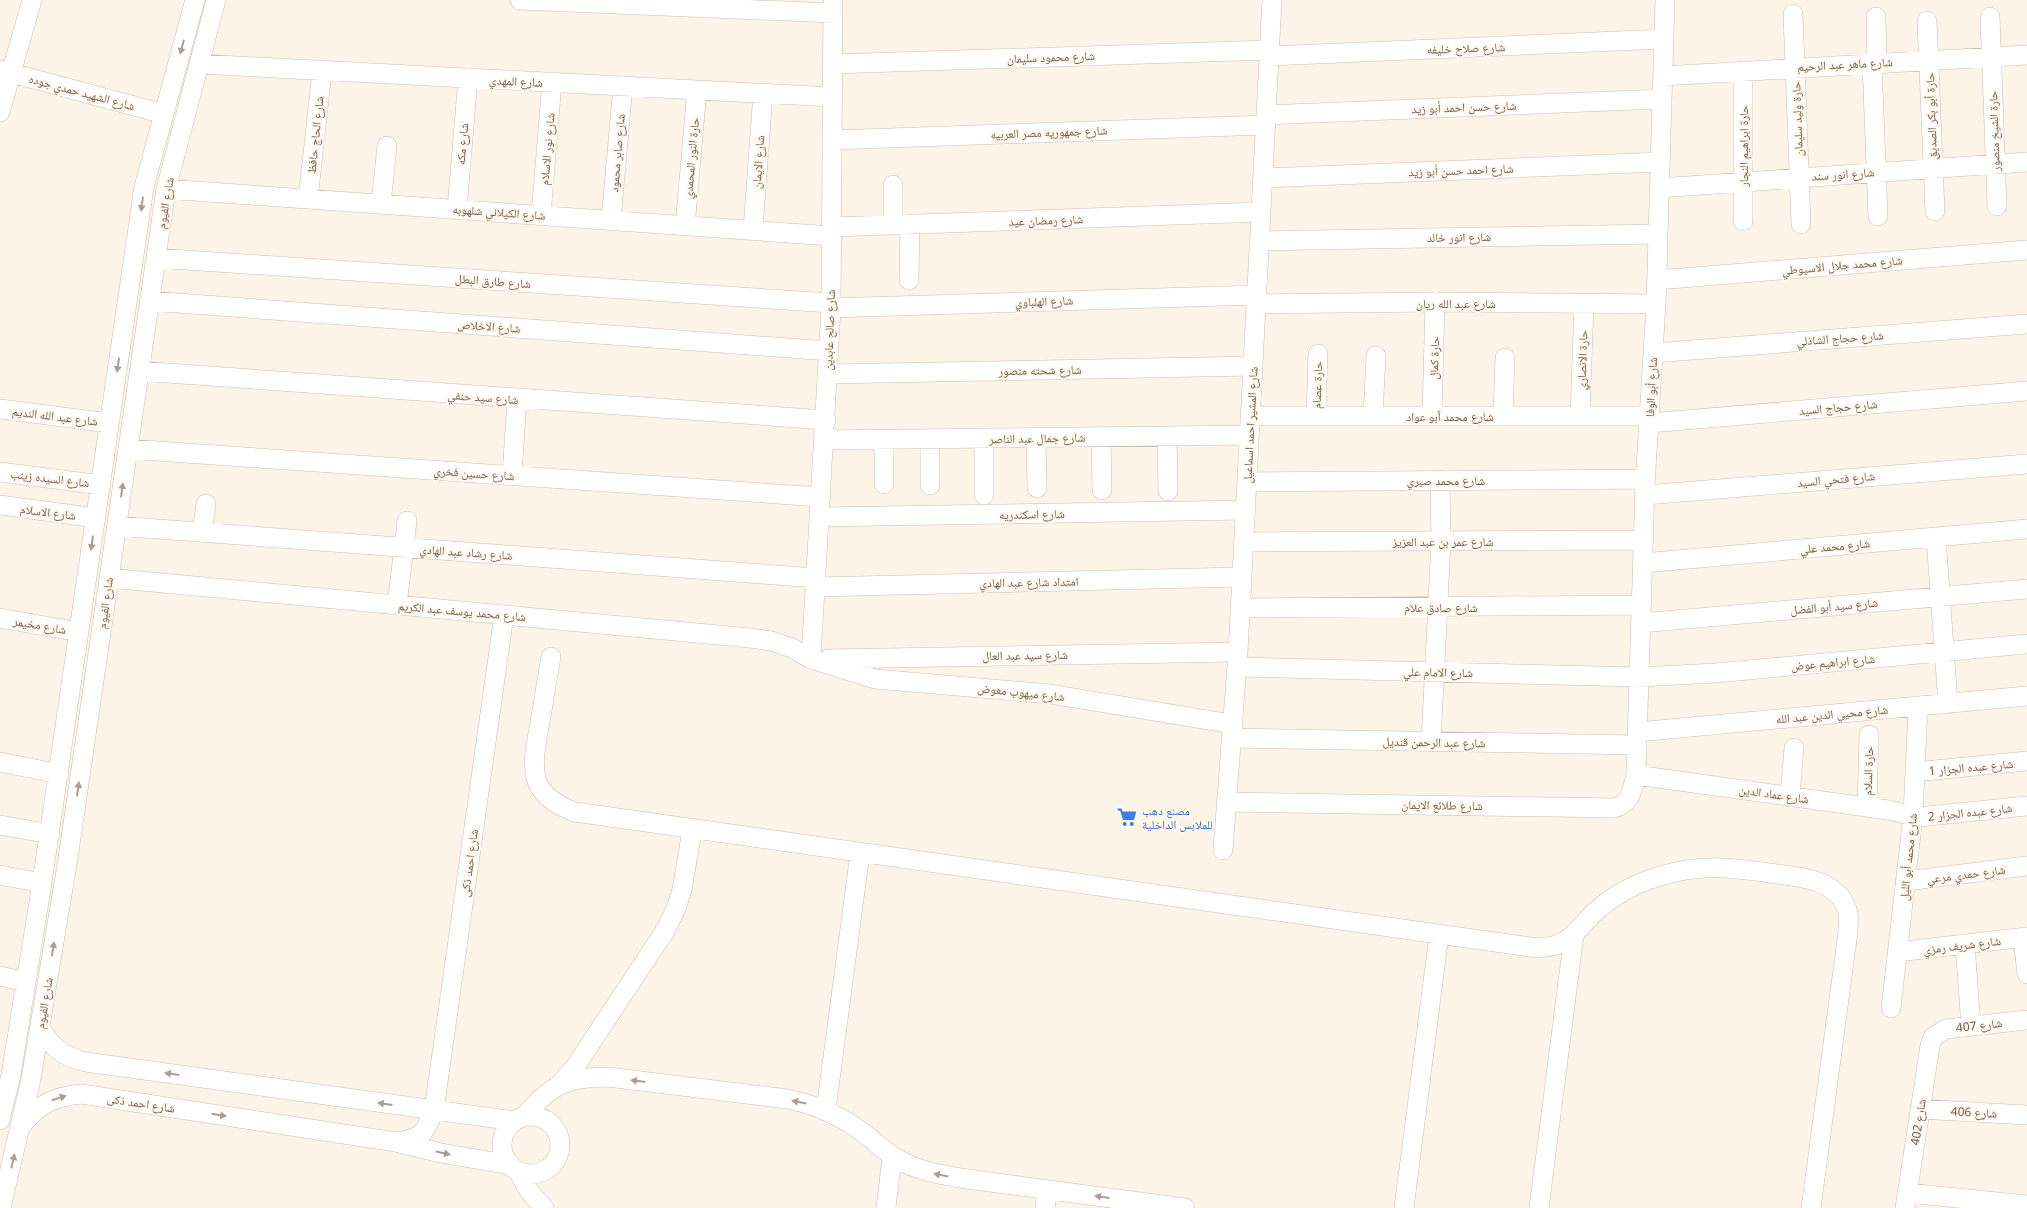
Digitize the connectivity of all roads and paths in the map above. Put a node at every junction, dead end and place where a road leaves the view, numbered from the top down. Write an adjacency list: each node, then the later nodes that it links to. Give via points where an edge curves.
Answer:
1 (32, 0): 23 (street)
2 (194, 0): 33 (street, شارع الفيوم, one-way to 33)
3 (216, 0): 18 (street, شارع الفيوم)
4 (520, 0): 7 (street)
5 (1272, 0): 13 (street, شارع المشير احمد اسماعيل)
6 (1665, 0): 12 (street, شارع أبو الوفا)
7 (833, 6): 19 (street, شارع صالح عابدين)
8 (1794, 14): 20 (street, حارة وليد سليمان)
9 (1876, 17): 17 (street)
10 (1990, 17): 15 (street, حارة الشيخ منصور)
11 (1927, 21): 16 (street, حارة أبو بكر الصديق)
12 (1664, 39): 13 (street, شارع صلاح خليفه); 24 (street, شارع أبو الوفا)
13 (1269, 53): 19 (street, شارع محمود سليمان); 34 (street, شارع المشير احمد اسماعيل)
14 (2027, 54): 15 (street, شارع ماهر عبد الرحيم)
15 (1992, 56): 16 (street, شارع ماهر عبد الرحيم); 39 (street, حارة الشيخ منصور)
16 (1929, 60): 17 (street, شارع ماهر عبد الرحيم); 40 (street, حارة أبو بكر الصديق)
17 (1875, 62): 20 (street, شارع ماهر عبد الرحيم); 41 (street)
18 (199, 64): 21 (street, شارع المهدي); 47 (street, شارع الفيوم)
19 (833, 64): 30 (street, شارع صالح عابدين)
20 (1796, 67): 22 (street, شارع ماهر عبد الرحيم); 42 (street, حارة وليد سليمان)
21 (322, 71): 25 (street, شارع المهدي); 48 (street, شارع الحاج حافظ)
22 (1743, 71): 24 (street, شارع ماهر عبد الرحيم); 44 (street, حارة ابراهيم النجار)
23 (6, 72): 32 (street); 33 (street, شارع الشهيد حمدي جوده)
24 (1663, 76): 31 (street, شارع أبو الوفا)
25 (468, 78): 26 (street, شارع المهدي); 51 (street, شارع مكه)
26 (552, 82): 27 (street, شارع المهدي); 54 (street, شارع نور الاسلام)
27 (623, 86): 28 (street, شارع المهدي); 56 (street, شارع صابر محمود)
28 (697, 90): 29 (street, شارع المهدي); 60 (street, حارة النور المحمدي)
29 (763, 93): 30 (street, شارع المهدي); 61 (street, شارع الايمان)
30 (833, 97): 35 (street, شارع صالح عابدين)
31 (1662, 99): 34 (street, شارع حسن احمد أبو زيد); 37 (street, شارع أبو الوفا)
32 (0, 112)
33 (164, 114): 95 (street, شارع الفيوم, one-way to 95, via 144,187)
34 (1266, 120): 35 (street, شارع جمهوريه مصر العربيه); 43 (street, شارع المشير احمد اسماعيل)
35 (832, 140): 62 (street, شارع صالح عابدين)
36 (387, 146): 49 (street)
37 (1660, 162): 43 (street, شارع احمد حسن أبو زيد); 46 (street, شارع أبو الوفا)
38 (2027, 162): 39 (street, شارع انور سند)
39 (1996, 164): 40 (street, شارع انور سند); 50 (street, حارة الشيخ منصور)
40 (1933, 168): 41 (street, شارع انور سند); 52 (street, حارة أبو بكر الصديق)
41 (1876, 172): 42 (street, شارع انور سند); 55 (street)
42 (1799, 177): 44 (street, شارع انور سند); 59 (street, حارة وليد سليمان)
43 (1263, 178): 53 (street, شارع المشير احمد اسماعيل)
44 (1743, 182): 46 (street, شارع انور سند); 57 (street, حارة ابراهيم النجار)
45 (893, 185): 58 (street)
46 (1659, 188): 63 (street, شارع أبو الوفا)
47 (166, 189): 48 (street, شارع الكيلاني شلهوبه); 66 (street, شارع الفيوم)
48 (308, 199): 49 (street, شارع الكيلاني شلهوبه)
49 (381, 204): 51 (street, شارع الكيلاني شلهوبه)
50 (1997, 206)
51 (457, 209): 54 (street, شارع الكيلاني شلهوبه)
52 (1935, 211)
53 (1261, 212): 58 (street, شارع رمضان عيد); 64 (street, شارع المشير احمد اسماعيل)
54 (541, 215): 56 (street, شارع الكيلاني شلهوبه)
55 (1878, 216)
56 (611, 220): 60 (street, شارع الكيلاني شلهوبه)
57 (1743, 220)
58 (901, 224): 62 (street, شارع رمضان عيد); 67 (street)
59 (1801, 224)
60 (685, 226): 61 (street, شارع الكيلاني شلهوبه)
61 (753, 230): 62 (street, شارع الكيلاني شلهوبه)
62 (831, 231): 74 (street, شارع صالح عابدين)
63 (1658, 234): 64 (street, شارع انور خالد); 68 (street, شارع أبو الوفا)
64 (1259, 241): 69 (street, شارع المشير احمد اسماعيل)
65 (2027, 250): 68 (street, شارع محمد جلال الاسيوطي)
66 (156, 258): 70 (street, شارع الفيوم); 74 (street, شارع طارق البطل)
67 (909, 280)
68 (1657, 280): 73 (street, شارع أبو الوفا)
69 (1256, 300): 71 (street, شارع عبد الله ريان); 74 (street, شارع الهلباوي); 81 (street, شارع المشير احمد اسماعيل)
70 (150, 301): 76 (street, شارع الاخلاص); 82 (street, شارع الفيوم)
71 (1435, 302): 72 (street, شارع عبد الله ريان); 87 (street, حارة كمال)
72 (1584, 304): 73 (street, شارع عبد الله ريان); 92 (street, حارة الانصاري)
73 (1656, 304): 77 (street, شارع أبو الوفا)
74 (831, 305): 76 (street, شارع صالح عابدين)
75 (2027, 324): 77 (street, شارع حجاج الشاذلي)
76 (829, 351): 83 (street, شارع صالح عابدين)
77 (1653, 353): 94 (street, شارع أبو الوفا)
78 (1318, 354): 89 (street, حارة عصام)
79 (1376, 356): 90 (street)
80 (1505, 358): 91 (street)
81 (1253, 366): 83 (street, شارع شحته منصور); 88 (street, شارع المشير احمد اسماعيل)
82 (139, 371): 85 (street, شارع سيد حنفي); 104 (street, شارع الفيوم)
83 (828, 374): 93 (street, شارع صالح عابدين)
84 (2027, 392): 94 (street, شارع حجاج السيد)
85 (517, 399): 93 (street, شارع سيد حنفي); 107 (street)
86 (0, 409): 95 (street, شارع عبد الله النديم)
87 (1432, 414): 90 (street, شارع محمد أبو عواد); 91 (street, شارع محمد أبو عواد)
88 (1250, 416): 89 (street, شارع محمد أبو عواد); 97 (street, شارع المشير احمد اسماعيل)
89 (1316, 416): 90 (street, شارع محمد أبو عواد)
90 (1373, 416)
91 (1503, 416): 92 (street, شارع محمد أبو عواد)
92 (1580, 416): 94 (street, شارع محمد أبو عواد)
93 (826, 420): 102 (street, شارع صالح عابدين)
94 (1649, 420): 113 (street, شارع أبو الوفا)
95 (109, 422): 110 (street, شارع الفيوم)
96 (1167, 436): 97 (street, شارع جمال عبد الناصر); 98 (street, شارع جمال عبد الناصر); 116 (street)
97 (1249, 436): 109 (street, شارع المشير احمد اسماعيل)
98 (1102, 437): 99 (street, شارع جمال عبد الناصر); 115 (street)
99 (1036, 438): 101 (street, شارع جمال عبد الناصر); 114 (street)
100 (930, 439): 101 (street, شارع جمال عبد الناصر); 103 (street, شارع جمال عبد الناصر); 112 (street)
101 (984, 439): 117 (street)
102 (824, 440): 103 (street, شارع جمال عبد الناصر); 118 (street, شارع صالح عابدين)
103 (884, 440): 111 (street)
104 (128, 449): 107 (street, شارع حسين فخري); 125 (street, شارع الفيوم, one-way to 104)
105 (2027, 464): 113 (street, شارع فتحي السيد)
106 (0, 472): 110 (street, شارع السيده زينب)
107 (512, 475): 118 (street, شارع حسين فخري)
108 (1440, 480): 109 (street, شارع محمد صبري); 113 (street, شارع محمد صبري); 131 (street)
109 (1246, 482): 121 (street, شارع المشير احمد اسماعيل)
110 (101, 484): 123 (street, شارع الفيوم)
111 (884, 484)
112 (930, 486)
113 (1645, 487): 129 (street, شارع أبو الوفا)
114 (1037, 488)
115 (1102, 490)
116 (1168, 491)
117 (984, 495)
118 (821, 496): 122 (street, شارع صالح عابدين)
119 (206, 504): 127 (street)
120 (0, 505): 123 (street, شارع الاسلام)
121 (1245, 510): 122 (street, شارع اسكندريه); 130 (street, شارع المشير احمد اسماعيل)
122 (820, 517): 136 (street, شارع صالح عابدين)
123 (96, 518): 145 (street, شارع الفيوم, one-way to 145)
124 (407, 521): 132 (street)
125 (117, 526): 127 (street, شارع رشاد عبد الهادي); 135 (street, شارع الفيوم)
126 (2027, 529): 128 (street, شارع محمد علي)
127 (202, 532): 132 (street, شارع رشاد عبد الهادي)
128 (1936, 537): 133 (street, شارع محمد علي); 138 (street)
129 (1644, 540): 131 (street, شارع عمر بن عبد العزيز); 133 (street, شارع أبو الوفا)
130 (1243, 542): 131 (street, شارع عمر بن عبد العزيز); 134 (street, شارع المشير احمد اسماعيل)
131 (1441, 542): 140 (street)
132 (404, 547): 136 (street, شارع رشاد عبد الهادي); 139 (street)
133 (1643, 564): 142 (street, شارع أبو الوفا)
134 (1241, 577): 136 (street, امتداد شارع عبد الهادي); 141 (street, شارع المشير احمد اسماعيل)
135 (109, 578): 139 (street, شارع محمد يوسف عبد الكريم); 191 (street, شارع الفيوم, one-way to 135)
136 (816, 583): 149 (street, شارع صالح عابدين)
137 (2027, 589): 138 (street, شارع سيد أبو الفضل)
138 (1941, 597): 142 (street, شارع سيد أبو الفضل); 147 (street)
139 (397, 605): 143 (street, شارع محمد يوسف عبد الكريم)
140 (1437, 607): 141 (street, شارع صادق علام); 142 (street, شارع صادق علام); 151 (street)
141 (1240, 608): 150 (street, شارع المشير احمد اسماعيل)
142 (1641, 614): 152 (street, شارع أبو الوفا)
143 (504, 615): 149 (street, شارع محمد يوسف عبد الكريم, via 771,641); 196 (street, شارع احمد ذكى)
144 (0, 618): 145 (street, شارع مخيمر)
145 (79, 632): 164 (street, شارع الفيوم)
146 (2027, 644): 147 (street, شارع ابراهيم عوض)
147 (1945, 652): 152 (street, شارع ابراهيم عوض); 154 (street)
148 (551, 657): 172 (street, via 534,758 535,777 544,794 558,806 575,812)
149 (811, 659): 150 (street, شارع سيد عبد العال); 156 (street, شارع ميهوب معوض, via 875,679 1050,694)
150 (1237, 660): 151 (street, شارع الامام علي); 156 (street, شارع المشير احمد اسماعيل)
151 (1434, 672): 152 (street, شارع الامام علي); 159 (street)
152 (1639, 677): 158 (street, شارع أبو الوفا)
153 (2027, 696): 154 (street, شارع محيي الدين عبد الله)
154 (1948, 704): 155 (street, شارع محيي الدين عبد الله)
155 (1918, 706): 158 (street, شارع محيي الدين عبد الله); 163 (street, شارع محمد أبو الليل)
156 (1232, 731): 159 (street, شارع عبد الرحمن قنديل); 167 (street, شارع المشير احمد اسماعيل)
157 (1869, 735): 169 (street, حارة السلام)
158 (1637, 738): 159 (street, شارع عبد الرحمن قنديل); 165 (street, شارع أبو الوفا)
159 (1431, 742)
160 (1794, 748): 166 (street)
161 (2027, 761): 163 (street, شارع عبده الجزار 1)
162 (0, 762): 164 (street)
163 (1915, 772): 170 (street, شارع محمد أبو الليل)
164 (59, 774): 173 (street, شارع الفيوم)
165 (1636, 775): 166 (street, شارع عماد الدين); 167 (street, شارع طلائع الايمان, via 1628,801 1614,808)
166 (1790, 797): 169 (street, شارع عماد الدين)
167 (1226, 802): 174 (street, شارع المشير احمد اسماعيل)
168 (2027, 806): 170 (street, شارع عبده الجزار 2)
169 (1867, 807): 170 (street, شارع عماد الدين)
170 (1913, 816): 178 (street, شارع محمد أبو الليل)
171 (0, 825): 173 (street)
172 (692, 830): 175 (street); 195 (street, via 682,890 665,931 579,1061)
173 (50, 834): 179 (street, شارع الفيوم)
174 (1223, 850)
175 (860, 854): 180 (street); 197 (street)
176 (2027, 866): 178 (street, شارع حمدي مرعي)
177 (0, 875): 179 (street)
178 (1906, 881): 184 (street, شارع محمد أبو الليل)
179 (42, 883): 187 (street, شارع الفيوم)
180 (1439, 935): 181 (street, via 1538,948 1557,945); 213 (street)
181 (1574, 935): 214 (street); 215 (street, via 1596,911 1624,891 1656,877 1689,869 1723,868 1806,878 1824,883 1839,895 1848,912 1848,932)
182 (2025, 937): 183 (street, شارع شريف رمزي); 185 (street)
183 (1965, 944): 184 (street, شارع شريف رمزي); 190 (street)
184 (1897, 952): 188 (street, شارع محمد أبو الليل)
185 (2027, 974)
186 (0, 976): 187 (street)
187 (26, 982): 193 (street, شارع الفيوم)
188 (1891, 1008)
189 (2027, 1020): 190 (street, شارع 407)
190 (1971, 1026): 192 (street, شارع 407, via 1946,1029)
191 (40, 1027): 194 (street, شارع الفيوم); 196 (street, one-way to 191, via 71,1059 47,1040)
192 (1933, 1037): 198 (street, شارع 402)
193 (5, 1074): 194 (street); 201 (street, شارع الفيوم)
194 (31, 1079): 202 (street, شارع الفيوم)
195 (560, 1084): 197 (street, one-way to 195, via 788,1099 608,1077 584,1077); 200 (street)
196 (434, 1110): 200 (street); 203 (street, شارع احمد ذكى, via 427,1129 413,1140)
197 (826, 1110): 204 (street, via 850,1123)
198 (1920, 1110): 199 (street, شارع 406); 207 (street, شارع 402)
199 (2027, 1115)
200 (519, 1119): 205 (street, via 506,1130 502,1142 504,1154); 205 (street, via 534,1116 552,1124 559,1137 559,1152 555,1162 538,1173 528,1174)
201 (0, 1120)
202 (21, 1127): 203 (street, شارع احمد ذكى, one-way to 203, via 47,1102 81,1094); 209 (street, شارع الفيوم, one-way to 202)
203 (396, 1142): 205 (street, one-way to 205)
204 (892, 1157): 206 (street, one-way to 204, via 916,1169); 211 (street)
205 (514, 1168): 210 (street)
206 (1046, 1199): 212 (street, one-way to 206)
207 (1906, 1200): 208 (street)
208 (2027, 1205)
209 (2, 1208)
210 (544, 1208)
211 (886, 1208)
212 (1186, 1208)
213 (1404, 1208)
214 (1540, 1208)
215 (1811, 1208)

